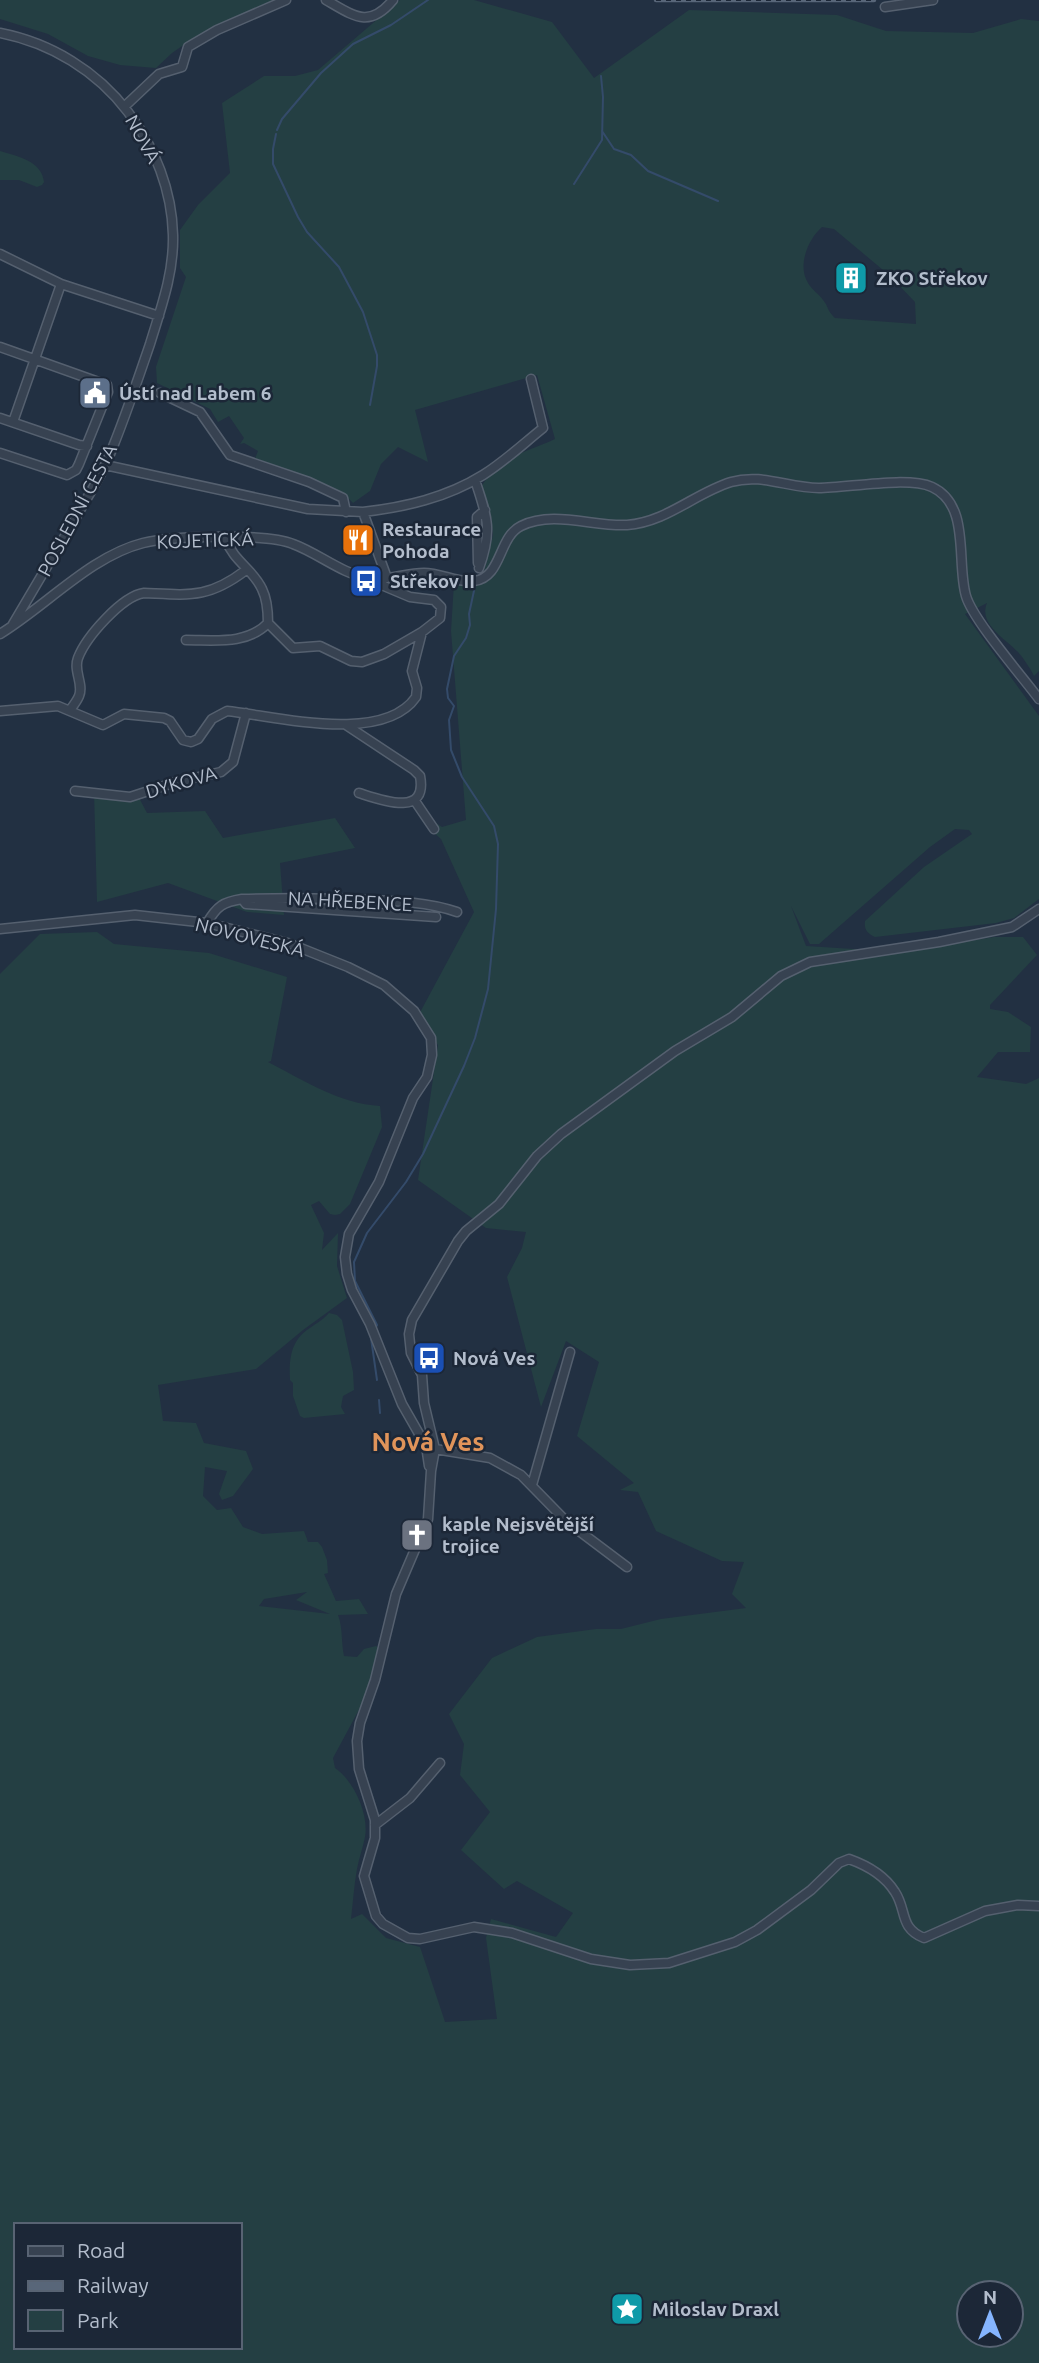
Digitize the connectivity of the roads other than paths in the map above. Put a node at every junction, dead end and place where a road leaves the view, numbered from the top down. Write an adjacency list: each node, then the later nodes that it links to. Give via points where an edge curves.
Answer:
1 (286, 0): 7 (street, via 188,47 182,67 159,74)
2 (326, 0): 3 (street, via 362,18 376,16)
3 (393, 0)
4 (928, 1): 5 (street)
5 (885, 7)
6 (0, 33): 7 (street, NOVÁ, via 63,56 95,78)
7 (124, 107): 10 (street, NOVÁ, via 149,145 170,205 171,265)
8 (0, 254): 9 (street)
9 (61, 284): 10 (street); 12 (street)
10 (159, 316): 14 (street, NOVÁ)
11 (0, 347): 12 (street)
12 (34, 360): 17 (street); 18 (street, via 107,385)
13 (531, 379): 21 (street, via 543,428)
14 (135, 389): 20 (street, POSLEDNÍ CESTA)
15 (159, 393): 22 (street, via 200,412 230,455 343,498)
16 (0, 418): 17 (street)
17 (13, 422): 18 (street)
18 (88, 446): 19 (street, via 76,470 67,475)
19 (0, 453)
20 (105, 465): 22 (street, via 308,509); 29 (street, POSLEDNÍ CESTA)
21 (475, 480): 23 (street, via 414,504); 27 (street, via 488,537)
22 (346, 512): 23 (street)
23 (363, 512): 26 (street, via 382,562)
24 (225, 538): 25 (street, via 230,552); 26 (street, KOJETICKÁ, via 266,537 292,543 364,578); 29 (street, KOJETICKÁ, via 162,540 117,552)
25 (246, 570): 28 (street, via 261,586); 34 (street, via 199,594 136,594 97,629 78,659 80,695)
26 (383, 579): 27 (street, KOJETICKÁ, via 425,573); 30 (street, via 384,586 410,597 438,602 440,618)
27 (477, 581): 33 (street, via 491,572 510,534 523,524 576,520 638,523 741,480 771,479 816,488 924,485 944,495 955,513 966,597)
28 (268, 623): 30 (street, via 293,648 320,646 362,662); 32 (street, via 240,639)
29 (12, 627): 31 (street, KOJETICKÁ)
30 (422, 632): 37 (street, via 412,671 417,688 412,703 386,718)
31 (0, 634)
32 (186, 640)
33 (1039, 699)
34 (70, 710): 35 (street, via 58,706); 36 (street, via 103,725 124,714 164,718 183,740 191,742 217,715)
35 (0, 711)
36 (246, 713): 37 (street); 38 (street, DYKOVA, via 233,762 221,772 130,797)
37 (346, 725): 40 (street, via 414,769 422,783)
38 (75, 791)
39 (359, 793): 40 (street, via 396,803)
40 (415, 801): 41 (street)
41 (434, 829)
42 (242, 899): 44 (street, NA HŘEBENCE, via 387,901); 45 (street, NA HŘEBENCE, via 246,904); 46 (street, NA HŘEBENCE, via 216,908)
43 (1039, 909): 49 (street, via 1012,927 810,962 781,976 732,1017 675,1051 561,1134 499,1204 466,1231 412,1320 411,1353 422,1374)
44 (457, 912)
45 (436, 917)
46 (207, 923): 47 (street, NOVOVESKÁ, via 135,915); 50 (street, NOVOVESKÁ, via 288,943 384,985 414,1011 431,1038 427,1077 413,1098 375,1191 349,1234 345,1257 352,1290 402,1404 426,1446)
47 (0, 929)
48 (570, 1352): 51 (street)
49 (435, 1449): 50 (street); 51 (street, via 490,1458)
50 (430, 1471): 54 (street, via 428,1519 396,1594 360,1723 358,1760)
51 (532, 1485): 52 (street, via 566,1521)
52 (627, 1567)
53 (440, 1763): 54 (street, via 410,1798)
54 (375, 1825): 55 (street, via 364,1876 369,1897 383,1924 408,1938 474,1927 512,1933 592,1959 668,1963 735,1942 781,1913 849,1859 881,1877 895,1893 906,1925 924,1938 985,1911)
55 (1039, 1906)

